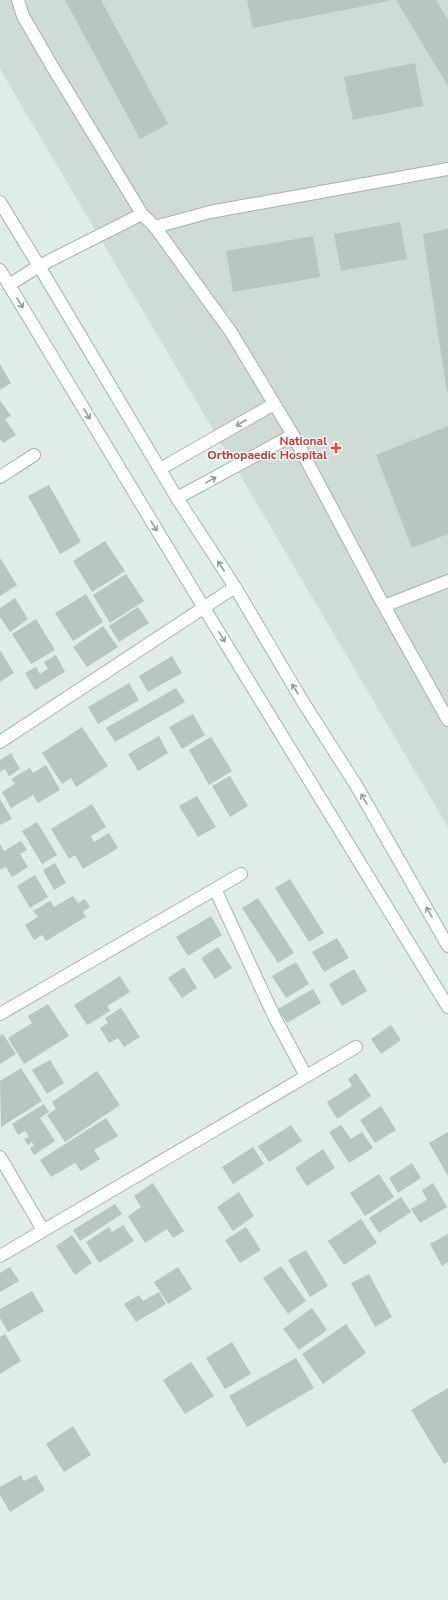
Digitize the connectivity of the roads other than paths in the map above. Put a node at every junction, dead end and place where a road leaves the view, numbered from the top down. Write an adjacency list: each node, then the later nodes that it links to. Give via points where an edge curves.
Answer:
1 (18, 0): 4 (main road, via 23,16)
2 (448, 169): 5 (main road, via 210,212)
3 (0, 202): 6 (main road)
4 (142, 214): 5 (main road); 6 (main road)
5 (155, 227): 9 (main road, via 231,332)
6 (39, 266): 8 (main road); 12 (main road)
7 (0, 270): 8 (main road)
8 (9, 285): 18 (main road, one-way to 18)
9 (274, 404): 10 (main road); 12 (main road, one-way to 12)
10 (293, 435): 14 (main road, one-way to 10); 17 (main road)
11 (34, 456): 13 (main road)
12 (160, 469): 14 (main road)
13 (0, 477)
14 (177, 498): 16 (main road, one-way to 14)
15 (448, 581): 17 (main road)
16 (234, 587): 18 (main road); 23 (main road, one-way to 16, via 356,785)
17 (384, 606): 19 (main road)
18 (204, 608): 20 (main road); 24 (main road, one-way to 24)
19 (448, 720)
20 (0, 741)
21 (241, 874): 22 (main road)
22 (215, 889): 25 (main road); 27 (main road, via 274,1016)
23 (448, 946)
24 (448, 1007)
25 (0, 1014)
26 (356, 1046): 27 (main road)
27 (306, 1076): 29 (main road)
28 (0, 1157): 29 (main road)
29 (43, 1230): 30 (main road)
30 (0, 1256)

